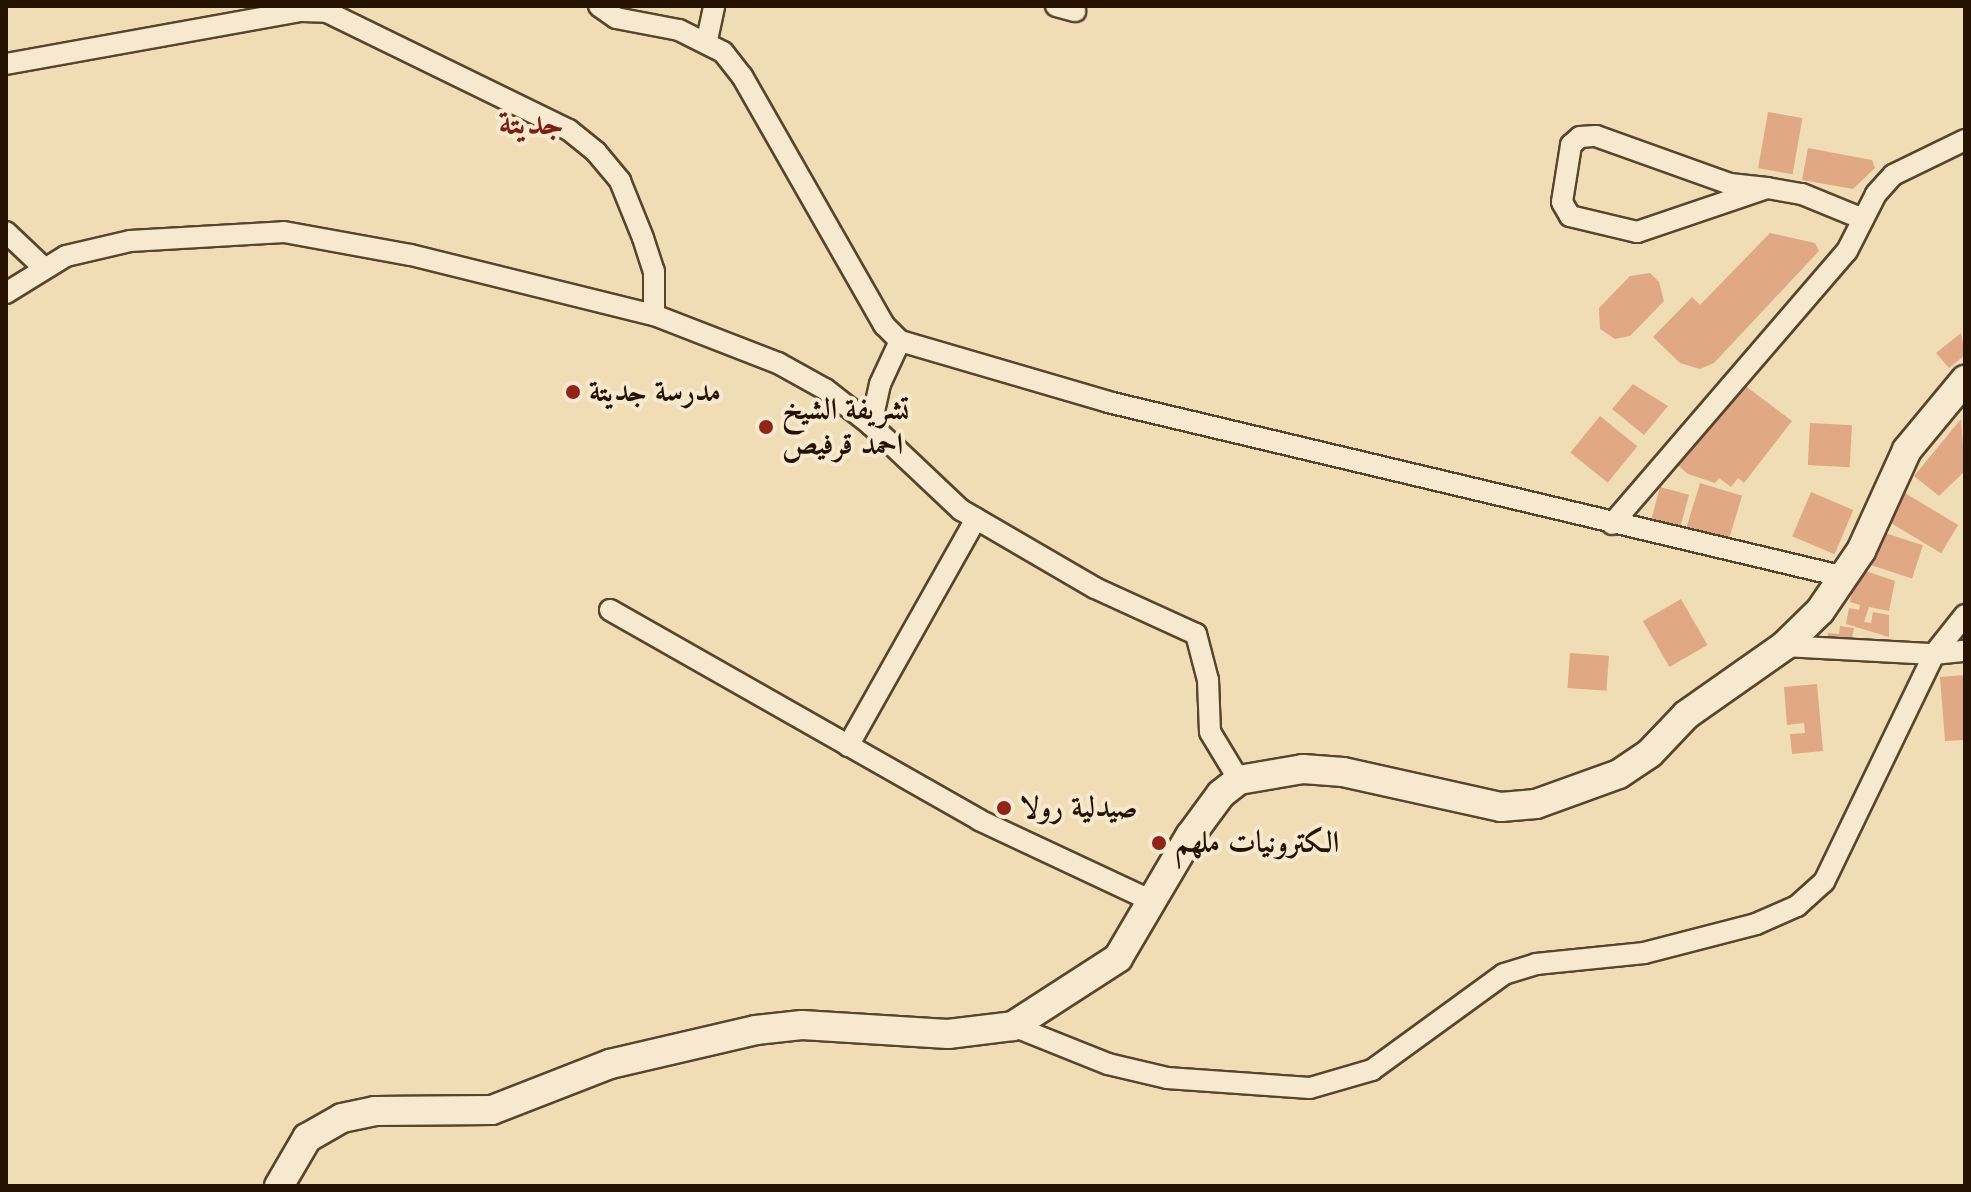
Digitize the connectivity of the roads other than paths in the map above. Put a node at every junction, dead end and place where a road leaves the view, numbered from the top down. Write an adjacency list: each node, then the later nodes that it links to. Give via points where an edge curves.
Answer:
1 (599, 6): 4 (street, via 631,23)
2 (714, 6): 4 (street)
3 (327, 9): 5 (street); 12 (street, via 569,130 596,152 620,181 643,238 654,271)
4 (707, 40): 13 (street, via 742,76 884,325)
5 (6, 64)
6 (1965, 140): 8 (street, via 1893,175)
7 (1767, 188): 7 (street, via 1730,184 1596,136 1580,137 1571,145 1562,202 1570,216 1637,232); 8 (street, via 1802,194)
8 (1863, 219): 17 (street, via 1847,251)
9 (6, 232): 10 (street)
10 (44, 268): 11 (street); 12 (street, via 66,256 130,241 284,232 411,255)
11 (6, 293)
12 (654, 315): 15 (street, via 778,363 825,389)
13 (900, 341): 15 (street); 17 (street, via 1108,402)
14 (1965, 380): 18 (street, via 1907,450)
15 (871, 425): 16 (street, via 933,487)
16 (976, 519): 24 (street); 25 (street, via 1095,588 1196,634 1208,680 1210,732)
17 (1612, 524): 18 (street)
18 (1845, 577): 21 (street)
19 (610, 610): 24 (street)
20 (1965, 615): 23 (street)
21 (1784, 646): 23 (street); 25 (street, via 1686,715 1650,753 1619,774 1536,804 1466,802 1343,772 1303,769)
22 (1965, 651): 23 (street)
23 (1934, 654): 27 (street, via 1824,882 1797,906 1756,924 1644,953 1536,964 1504,974 1372,1070 1310,1088 1167,1078 1108,1064)
24 (848, 746): 26 (street, via 979,820)
25 (1239, 780): 26 (street, via 1221,794 1190,836)
26 (1154, 902): 27 (street, via 1118,958)
27 (1013, 1026): 28 (street, via 948,1034 802,1025 756,1030 610,1064 492,1110 375,1111 342,1118 307,1138)
28 (279, 1186)

